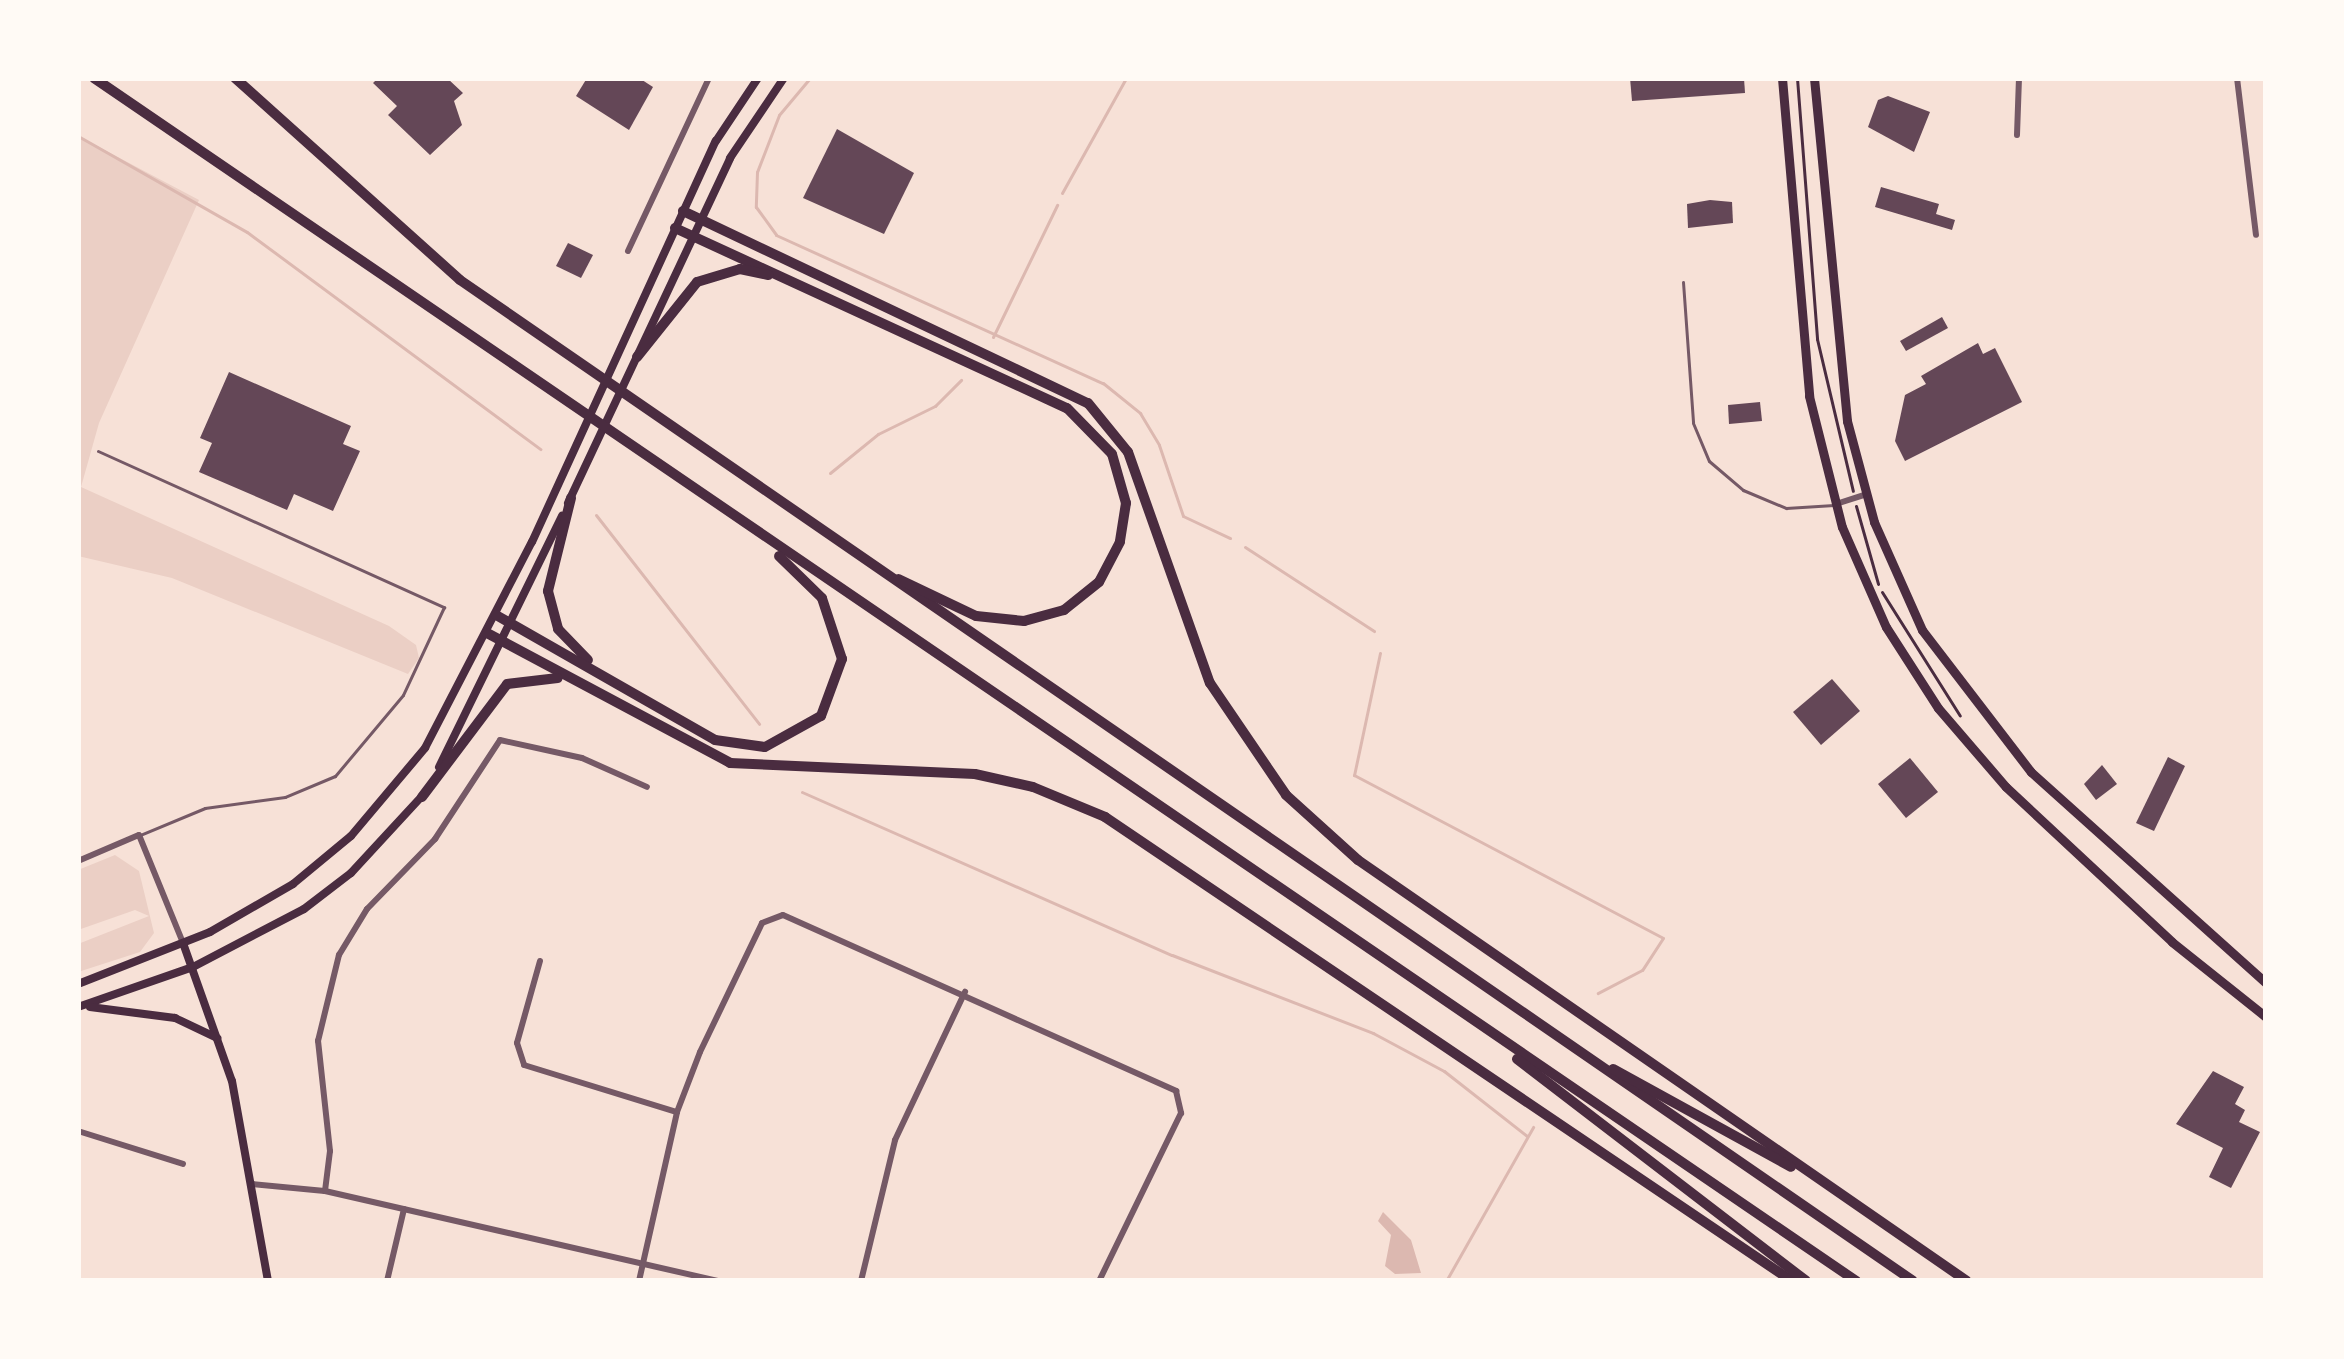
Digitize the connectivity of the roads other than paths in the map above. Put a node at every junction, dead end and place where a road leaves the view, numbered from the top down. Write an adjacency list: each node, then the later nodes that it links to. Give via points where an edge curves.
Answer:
1 (92, 78): 24 (highway)
2 (235, 78): 25 (highway, via 424,253)
3 (709, 78): 16 (street)
4 (758, 78): 11 (main road)
5 (784, 78): 12 (main road, via 750,122)
6 (1781, 78): 23 (main road, via 1809,396)
7 (1814, 78): 21 (main road, via 1835,341)
8 (2019, 78): 10 (street)
9 (2237, 78): 14 (street)
10 (2018, 135)
11 (683, 211): 12 (highway); 13 (main road)
12 (701, 220): 15 (main road); 53 (highway, via 1088,403 1128,452 1210,683 1286,795 1358,860)
13 (675, 228): 15 (highway); 26 (main road)
14 (2256, 235)
15 (693, 236): 17 (highway); 19 (main road)
16 (628, 251)
17 (789, 280): 19 (highway, via 740,269 709,276 682,293); 25 (highway, via 1067,408 1094,428 1120,474 1124,524 1112,561 1081,598 1051,615 976,616)
18 (1683, 282): 23 (lane, via 1693,423 1709,461 1743,490 1786,508)
19 (637, 357): 22 (main road)
20 (98, 451): 34 (lane, via 444,608 403,695 334,776 285,797 205,808)
21 (1860, 496): 23 (street); 39 (main road, via 1922,630 2002,739)
22 (571, 498): 27 (main road); 30 (highway, via 549,571 550,606 566,640)
23 (1836, 505): 44 (main road, via 1886,627 1971,750 2172,942)
24 (759, 538): 30 (highway, via 834,617 840,681 821,716 785,741 743,747 715,740); 41 (highway)
25 (867, 563): 46 (highway)
26 (496, 615): 27 (highway); 28 (main road)
27 (512, 624): 29 (main road); 30 (highway)
28 (487, 633): 29 (highway); 36 (main road, via 425,748 351,836 259,907)
29 (504, 642): 31 (highway); 33 (main road)
30 (604, 675)
31 (589, 689): 33 (highway, via 550,675 507,685); 61 (highway, via 730,763 975,774 1106,817)
32 (647, 787): 51 (street, via 560,752 500,740 434,839 367,909 340,955 318,1041 330,1151)
33 (422, 796): 38 (main road, via 351,873 304,909)
34 (139, 835): 35 (street); 36 (street)
35 (78, 861)
36 (183, 944): 38 (main road); 40 (main road)
37 (540, 961): 47 (street, via 517,1043 524,1065)
38 (193, 967): 43 (main road); 45 (main road)
39 (2266, 983)
40 (78, 984)
41 (1418, 986): 62 (highway); 63 (highway)
42 (965, 992): 47 (street, via 772,915 726,994); 59 (street, via 896,1140); 60 (street, via 1168,1086 1180,1102)
43 (80, 1006): 45 (main road, via 175,1018)
44 (2266, 1017)
45 (217, 1037): 50 (main road)
46 (1571, 1047): 53 (highway); 64 (highway)
47 (677, 1112): 54 (street)
48 (78, 1131): 49 (street)
49 (183, 1164)
50 (252, 1184): 51 (street); 55 (main road)
51 (325, 1191): 52 (street)
52 (404, 1209): 54 (street); 56 (street)
53 (1876, 1218): 65 (highway)
54 (643, 1264): 57 (street); 58 (street)
55 (268, 1281)
56 (387, 1281)
57 (639, 1281)
58 (719, 1281)
59 (861, 1281)
60 (1100, 1281)
61 (1792, 1281)
62 (1805, 1281)
63 (1856, 1281)
64 (1912, 1281)
65 (1967, 1281)

